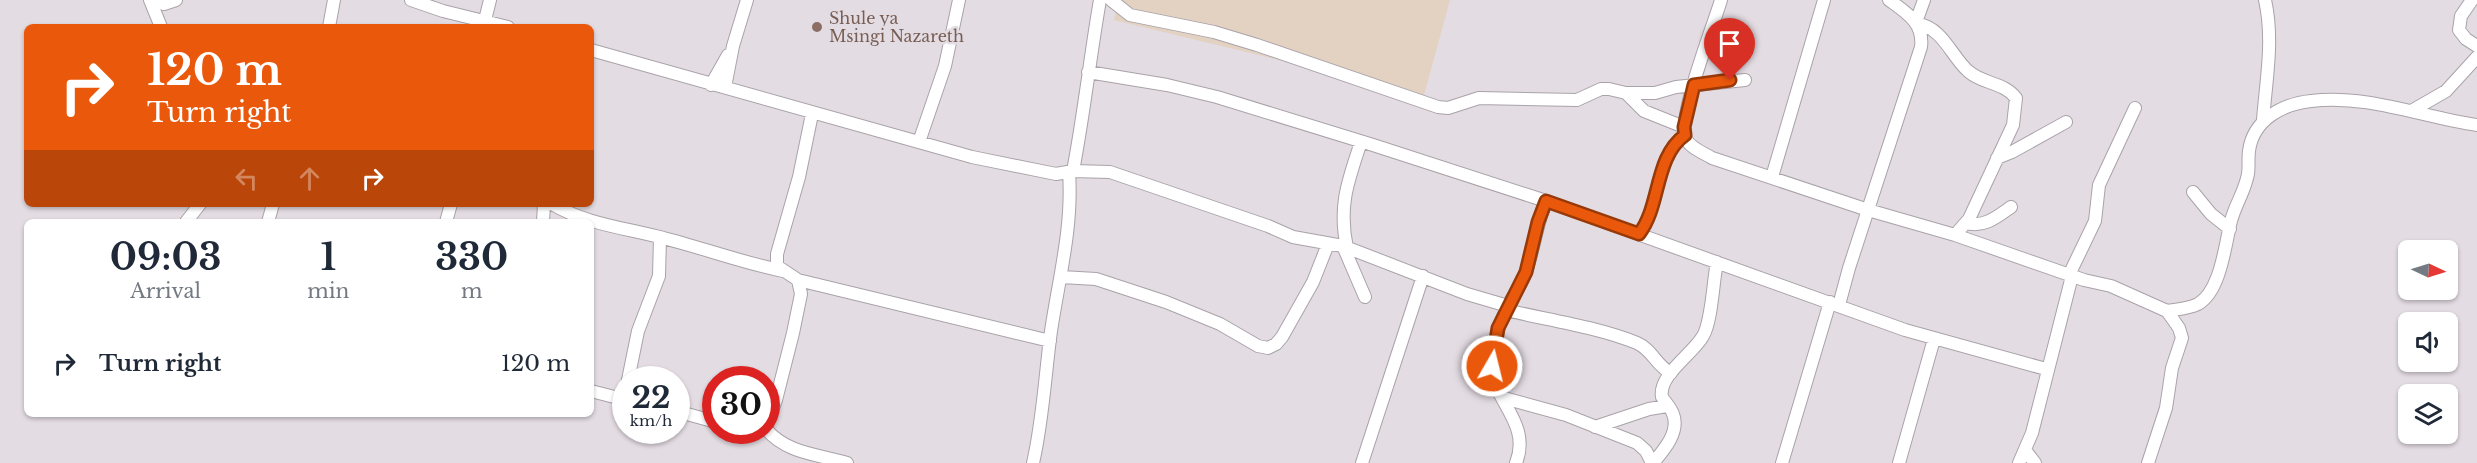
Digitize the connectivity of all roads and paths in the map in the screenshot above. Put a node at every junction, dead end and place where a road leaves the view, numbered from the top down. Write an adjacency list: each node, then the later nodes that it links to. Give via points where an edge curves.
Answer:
1 (151, 0): 2 (street, via 164,4); 18 (street)
2 (176, 0)
3 (334, 0): 19 (street)
4 (411, 0): 16 (street)
5 (490, 0): 16 (street)
6 (747, 0): 20 (street)
7 (959, 0): 37 (street, via 945,66)
8 (1100, 0): 24 (street)
9 (1111, 0): 29 (street, via 1130,15 1214,32 1438,107 1448,108 1479,98 1562,102 1586,98 1602,89)
10 (1721, 0): 27 (street)
11 (1824, 0): 41 (street)
12 (1889, 0): 17 (street)
13 (1924, 0): 17 (street)
14 (2265, 0): 33 (street, via 2270,37)
15 (2472, 0): 21 (street, via 2461,16 2459,30)
16 (482, 22)
17 (1917, 23): 39 (street, via 1933,29 1971,74 2001,86 2016,98 2013,125); 47 (street, via 1921,47)
18 (160, 24)
19 (330, 24)
20 (733, 46): 26 (street); 28 (street)
21 (2477, 46)
22 (594, 51): 26 (street)
23 (2477, 57): 31 (street, via 2446,91)
24 (1088, 72): 38 (street, via 1217,97); 40 (street, via 1084,116)
25 (1745, 80): 27 (street)
26 (711, 85): 28 (street)
27 (1694, 85): 29 (street, via 1655,93); 36 (street)
28 (725, 87): 32 (street)
29 (1626, 93): 36 (street, via 1644,111)
30 (2135, 108): 60 (street, via 2099,185 2096,221)
31 (2413, 110): 33 (street, via 2311,100 2291,105); 35 (street)
32 (813, 114): 37 (street); 59 (street, via 777,254 777,266)
33 (2264, 120): 52 (street, via 2250,144 2244,189)
34 (2066, 122): 39 (street)
35 (2477, 124)
36 (1685, 131): 41 (street, via 1691,146 1712,158); 53 (street, via 1668,159 1649,219)
37 (920, 142): 40 (street, via 1056,174)
38 (1361, 142): 43 (street); 57 (street, via 1343,201)
39 (1996, 158): 51 (street)
40 (1071, 171): 56 (street, via 1110,172 1293,237); 62 (street)
41 (1772, 177): 47 (street)
42 (2193, 192): 52 (street)
43 (1546, 201): 53 (street); 66 (street, via 1526,272)
44 (198, 207): 48 (street)
45 (557, 207): 49 (street)
46 (2011, 207): 51 (street, via 1985,223)
47 (1868, 210): 54 (street); 65 (street)
48 (188, 219)
49 (582, 219)
50 (594, 223): 55 (street)
51 (1966, 223): 54 (street)
52 (2230, 230): 67 (street, via 2222,263 2205,297 2199,303)
53 (1639, 234): 58 (street)
54 (1955, 235): 60 (street)
55 (660, 237): 59 (street); 70 (street, via 659,276 638,331)
56 (1328, 244): 57 (street); 62 (street, via 1313,282 1282,337 1268,348 1166,302 1096,279)
57 (1345, 247): 61 (street); 64 (street)
58 (1717, 262): 65 (street); 72 (street, via 1703,336)
59 (784, 271): 63 (street)
60 (2071, 275): 67 (street, via 2111,286); 71 (street)
61 (1423, 276): 66 (street); 83 (street)
62 (1061, 278): 69 (street)
63 (798, 280): 69 (street); 73 (street, via 801,294)
64 (1365, 297)
65 (1834, 303): 68 (street); 86 (street)
66 (1507, 308): 72 (street, via 1640,344 1660,367); 76 (street, via 1495,339 1492,366 1492,376)
67 (2167, 311): 90 (street, via 2182,338)
68 (1934, 339): 71 (street); 87 (street)
69 (1050, 341): 82 (street)
70 (631, 366)
71 (2046, 369): 80 (street)
72 (1671, 373): 77 (street, via 1661,393)
73 (780, 384)
74 (594, 392): 75 (street)
75 (612, 396)
76 (1504, 398): 78 (street); 84 (street, via 1521,442)
77 (1667, 405): 78 (street); 85 (street, via 1673,413 1672,434 1666,448)
78 (1595, 427): 85 (street, via 1638,443)
79 (780, 442): 81 (street)
80 (2025, 450): 88 (street); 89 (street)
81 (847, 463)
82 (1033, 463)
83 (1362, 463)
84 (1516, 463)
85 (1652, 463)
86 (1782, 463)
87 (1899, 463)
88 (2019, 463)
89 (2035, 463)
90 (2148, 463)

